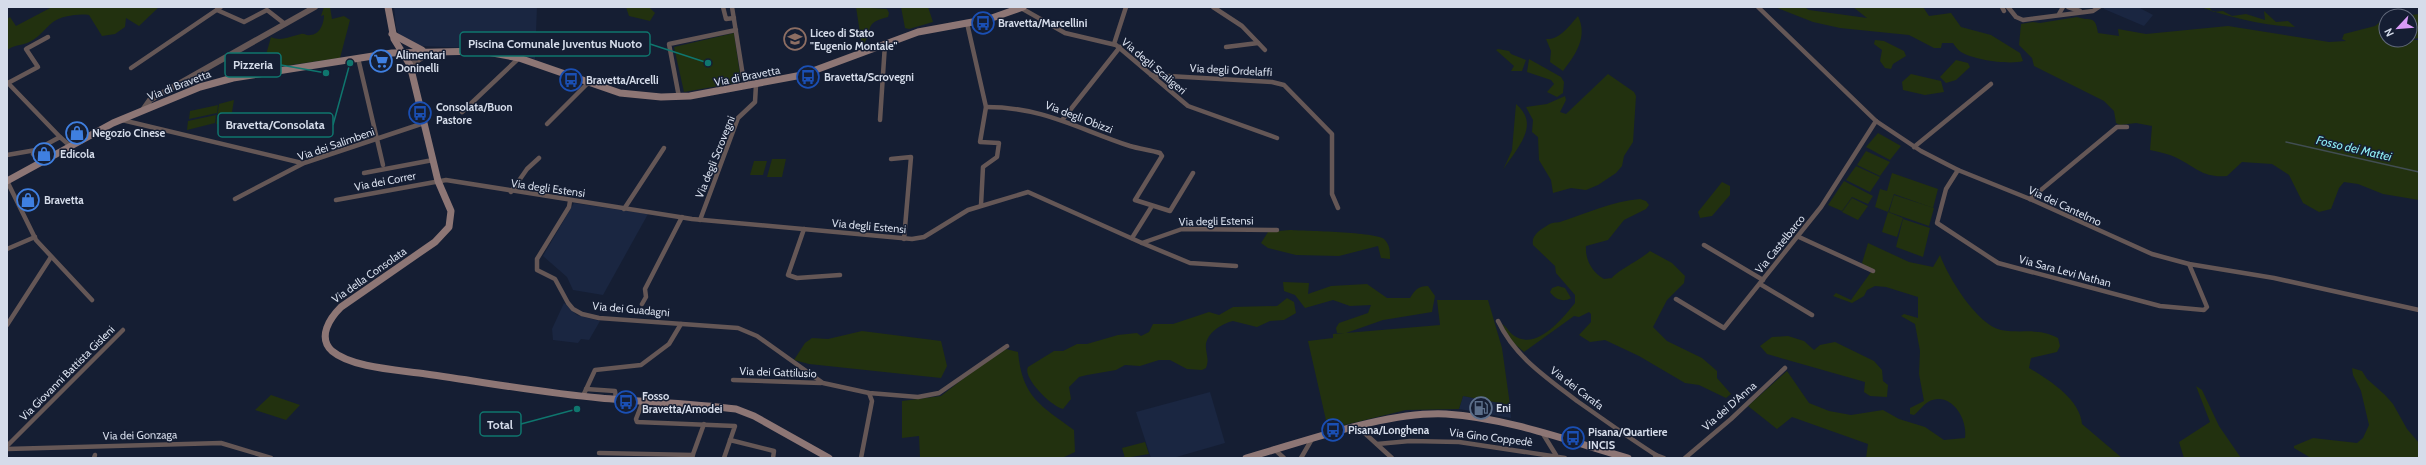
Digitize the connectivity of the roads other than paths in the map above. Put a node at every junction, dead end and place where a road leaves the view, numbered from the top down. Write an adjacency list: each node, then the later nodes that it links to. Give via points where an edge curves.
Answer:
1 (222, 7): 14 (street)
2 (316, 7): 19 (street)
3 (388, 7): 21 (main road)
4 (723, 7): 17 (street, via 726,19)
5 (732, 7): 17 (street)
6 (1022, 7): 18 (main road, Via di Bravetta, via 993,18); 25 (street, Via degli Scaligeri, via 1065,33)
7 (1126, 7): 25 (street)
8 (1213, 7): 23 (street, via 1242,26)
9 (1758, 7): 49 (street, Via dei Cantelmo)
10 (2009, 7): 16 (street, via 2015,17 2020,19)
11 (2063, 7): 16 (street)
12 (2068, 7): 15 (street)
13 (2100, 7): 15 (street, via 2095,11)
14 (217, 10): 19 (street, via 244,22 267,10); 36 (street)
15 (2082, 11): 16 (street)
16 (2059, 14)
17 (734, 18): 20 (street)
18 (967, 23): 24 (main road, Via di Bravetta, via 930,29); 43 (street)
19 (285, 24): 44 (street, via 150,100)
20 (736, 30): 41 (street, via 743,76); 42 (street, via 669,44)
21 (392, 34): 29 (main road); 31 (main road, Via della Consolata); 32 (main road, via 390,48)
22 (48, 37): 38 (street, via 26,48 37,67)
23 (1258, 43): 27 (street); 28 (street)
24 (885, 44): 41 (main road, Via di Bravetta, via 820,70); 48 (street)
25 (1114, 44): 26 (street, Via degli Scaligeri)
26 (1120, 47): 37 (street, Via degli Scaligeri); 46 (street)
27 (1226, 47)
28 (1265, 50)
29 (424, 51): 30 (main road, Via di Bravetta); 31 (main road, Via di Bravetta)
30 (434, 51): 34 (main road, Via di Bravetta, via 489,51); 35 (street, via 420,56)
31 (404, 52): 32 (main road, Via di Bravetta); 35 (main road, Via della Consolata)
32 (381, 55): 33 (main road, Via di Bravetta)
33 (358, 58): 44 (main road, Via di Bravetta, via 220,81); 55 (street)
34 (519, 58): 39 (main road, Via di Bravetta); 45 (street)
35 (410, 65): 50 (main road, Via della Consolata)
36 (131, 68)
37 (1151, 75): 54 (street, Via degli Scaligeri, via 1190,107); 79 (street, Via degli Ordelaffi, via 1284,84 1332,134 1332,194)
38 (8, 82): 53 (street)
39 (588, 83): 42 (main road, Via di Bravetta, via 627,94); 51 (street)
40 (1991, 84): 57 (street)
41 (753, 85): 42 (main road, Via di Bravetta); 82 (street, Via degli Scrovegni, via 757,100 752,108 738,118)
42 (679, 97)
43 (986, 107): 46 (street, Via degli Obizzi, via 1018,106); 77 (street, via 980,142 999,143 997,157 983,167)
44 (142, 110): 47 (main road, Via di Bravetta)
45 (462, 112)
46 (1063, 119): 78 (street, Via degli Obizzi, via 1140,150 1149,150 1162,156 1135,200)
47 (121, 120): 56 (main road, Via di Bravetta); 65 (street)
48 (880, 120)
49 (1876, 121): 57 (street, Via dei Cantelmo); 86 (street, Via Castelbarco)
50 (424, 123): 55 (street, Via dei Salimbeni); 63 (main road, Via della Consolata)
51 (547, 124)
52 (2127, 127): 74 (street, via 2118,127)
53 (60, 137): 56 (street); 59 (street)
54 (1277, 138)
55 (377, 140): 65 (street, Via dei Salimbeni); 66 (street)
56 (69, 146): 64 (main road, Via di Bravetta)
57 (1914, 147): 67 (street, Via dei Cantelmo)
58 (664, 148): 80 (street)
59 (36, 150): 60 (street); 64 (street, via 33,154)
60 (7, 155)
61 (539, 158): 72 (street, via 527,169)
62 (891, 158): 87 (street, via 910,157)
63 (433, 160): 68 (street); 71 (main road, Via della Consolata)
64 (41, 161): 70 (main road, Via di Bravetta)
65 (304, 163): 73 (street, Via dei Salimbeni)
66 (383, 165)
67 (1958, 170): 74 (street, Via dei Cantelmo); 93 (street, Via Sara Levi Nathan, via 1946,189 1937,224 1998,263 2160,306 2204,310 2207,307)
68 (364, 173)
69 (1193, 173): 78 (street, via 1170,211)
70 (7, 181): 85 (street)
71 (438, 181): 72 (street, Via degli Estensi); 75 (street, Via dei Correr); 112 (main road, Via della Consolata, via 451,211 447,229 432,244 339,308 326,329 325,337 329,347 338,355 382,368)
72 (511, 192): 76 (street, Via degli Estensi)
73 (235, 199)
74 (2030, 199): 93 (street, Via dei Cantelmo, via 2136,249)
75 (336, 200)
76 (570, 201): 80 (street, Via degli Estensi); 105 (street, Via dei Guadagni, via 569,207 537,259 536,268 559,281 572,309 599,318)
77 (981, 205): 87 (street, Via degli Estensi, via 963,212 922,238); 88 (street, Via degli Estensi, via 1030,192)
78 (1152, 206): 88 (street)
79 (1338, 208)
80 (624, 209): 81 (street, Via degli Estensi)
81 (682, 217): 82 (street, Via degli Estensi); 101 (street, via 645,289 646,297)
82 (700, 220): 83 (street, Via degli Estensi)
83 (804, 229): 87 (street, Via degli Estensi); 96 (street, via 788,275 797,278)
84 (1277, 230): 89 (street, Via degli Estensi, via 1182,229)
85 (35, 237): 91 (street); 92 (street)
86 (1799, 237): 95 (street); 97 (street, Via Castelbarco)
87 (904, 238)
88 (1132, 238): 89 (street, Via degli Estensi)
89 (1142, 243): 94 (street, via 1190,263)
90 (1704, 245): 97 (street)
91 (7, 249)
92 (51, 257): 100 (street); 106 (street)
93 (2189, 264): 102 (street, Via dei Cantelmo, via 2274,278)
94 (1236, 266)
95 (1873, 271)
96 (840, 275)
97 (1763, 280): 98 (street, Via Castelbarco)
98 (1760, 284): 99 (street, Via Castelbarco, via 1724,328); 103 (street)
99 (1676, 299)
100 (92, 300)
101 (642, 304)
102 (2419, 310)
103 (1812, 315)
104 (1498, 321): 125 (street, Via dei Carafa, via 1506,338 1532,367)
105 (681, 324): 111 (street, Via dei Guadagni, via 726,326 750,332); 112 (street, via 671,341 648,361 635,367 597,370)
106 (7, 325)
107 (123, 330): 121 (street, Via Giovanni Battista Gisleni)
108 (1007, 346): 113 (street, via 939,393 918,397)
109 (1785, 368): 139 (street, Via dei D’Anna, via 1731,419)
110 (733, 380): 111 (street, Via dei Gattilusio)
111 (823, 383): 113 (street)
112 (585, 392): 114 (main road, Via della Consolata, via 616,399)
113 (869, 392): 131 (street, via 872,401)
114 (643, 401): 115 (street, via 637,422); 130 (main road, Via della Consolata, via 744,411)
115 (704, 424): 119 (street, via 735,426); 126 (street)
116 (1358, 427): 117 (main road, via 1394,418 1452,414 1486,418); 118 (main road); 120 (street)
117 (1543, 434): 124 (street); 137 (main road)
118 (1312, 439): 122 (main road); 134 (street)
119 (730, 440): 128 (street); 129 (street, via 774,451)
120 (1377, 444): 124 (street, Via Gino Coppedè, via 1410,441 1454,442); 135 (street)
121 (7, 447): 127 (street, Via dei Gonzaga, via 221,444)
122 (1274, 449): 132 (main road); 133 (street)
123 (599, 453): 126 (street)
124 (1556, 455): 136 (street, Via Gino Coppedè)
125 (1656, 456): 138 (street, Via dei Carafa)
126 (692, 457)
127 (272, 458)
128 (724, 458)
129 (772, 458)
130 (829, 458)
131 (862, 458)
132 (1246, 458)
133 (1284, 458)
134 (1301, 458)
135 (1392, 458)
136 (1565, 458)
137 (1628, 458)
138 (1664, 458)
139 (1684, 458)

